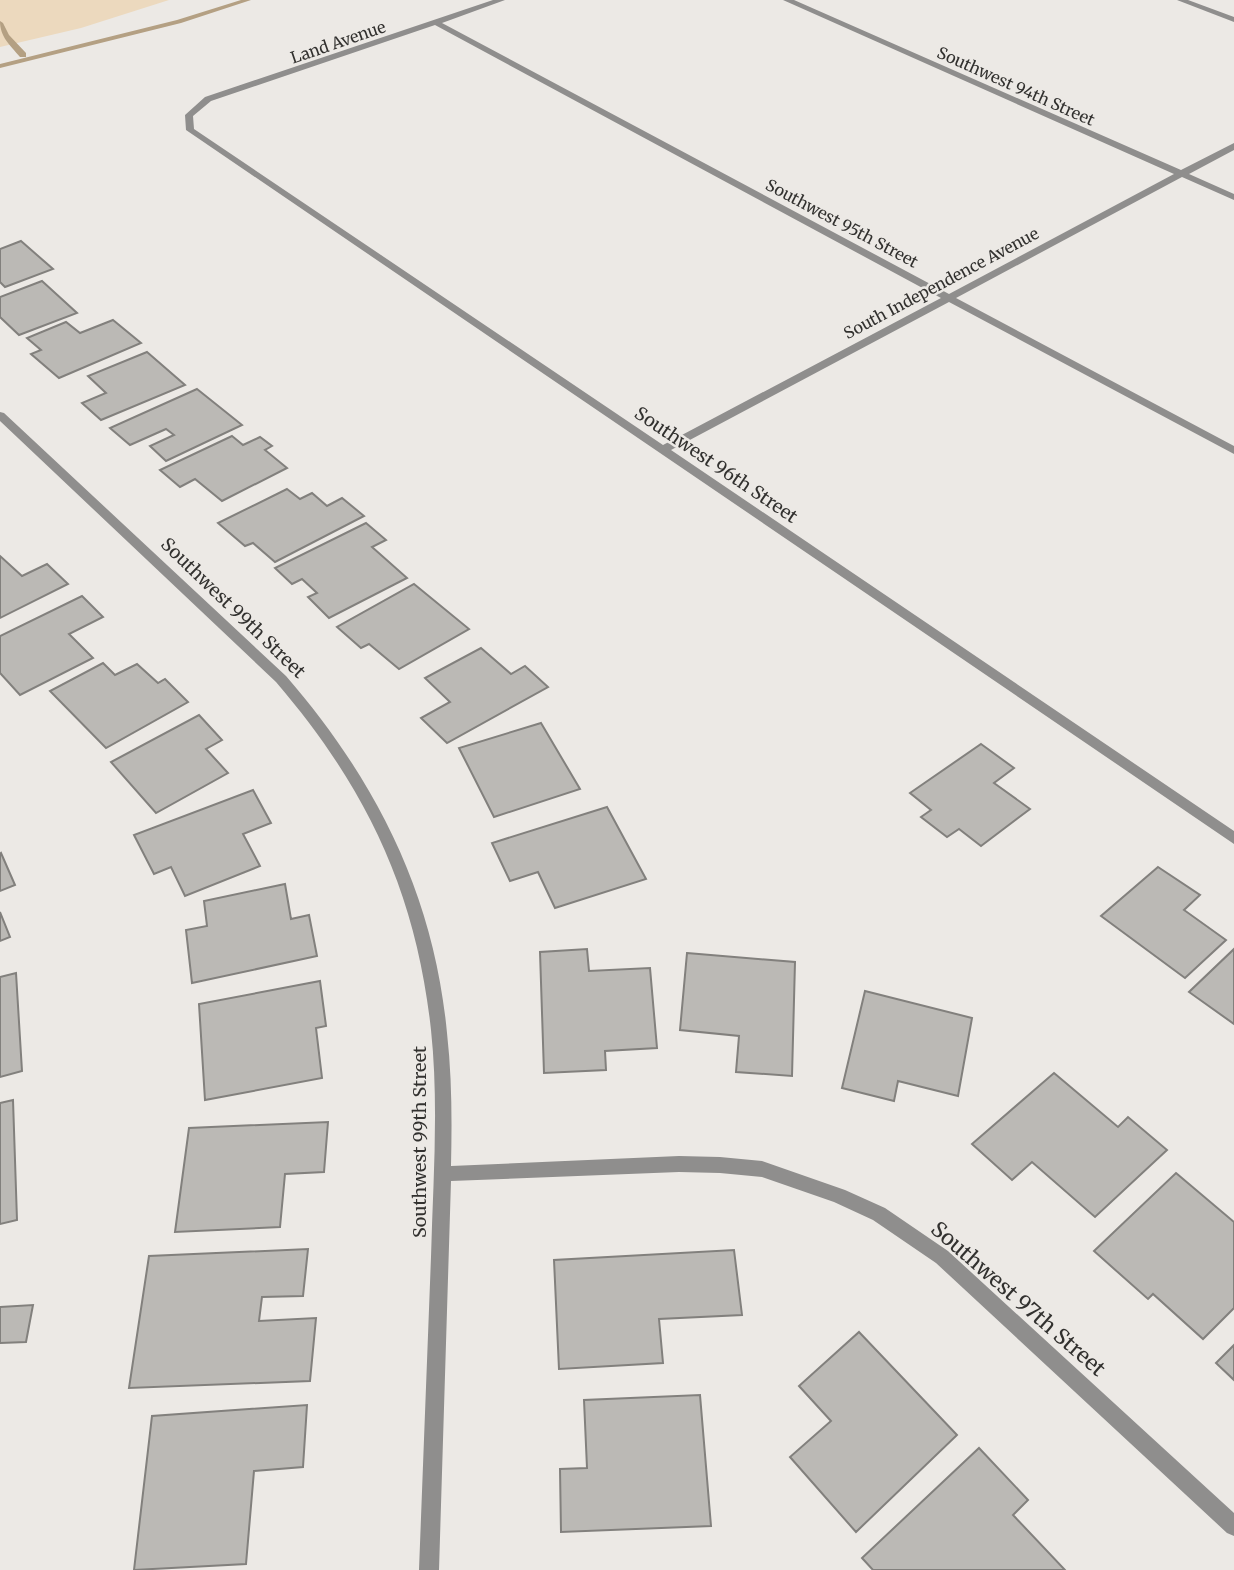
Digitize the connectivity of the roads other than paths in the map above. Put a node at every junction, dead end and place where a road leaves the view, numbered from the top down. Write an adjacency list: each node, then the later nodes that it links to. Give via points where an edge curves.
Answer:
1 (501, 0): 5 (street, Land Avenue)
2 (787, 0): 8 (street, Southwest 94th Street)
3 (1181, 0): 4 (street)
4 (1234, 20)
5 (435, 22): 6 (street, Land Avenue, via 208,99); 10 (street, Southwest 95th Street)
6 (189, 115): 12 (street, Southwest 96th Street, via 188,125 196,136)
7 (1234, 146): 8 (street, South Independence Avenue)
8 (1182, 174): 9 (street, Southwest 94th Street); 10 (street, South Independence Avenue)
9 (1234, 197)
10 (946, 298): 12 (street, South Independence Avenue); 13 (street, Southwest 95th Street)
11 (0, 415): 15 (street, Southwest 99th Street, via 281,679 312,712 352,770 398,857 433,981 442,1084)
12 (663, 450): 14 (street, Southwest 96th Street)
13 (1234, 451)
14 (1234, 838)
15 (442, 1174): 16 (street, Southwest 97th Street, via 720,1166 762,1169 839,1196 879,1214 942,1257); 17 (street, Southwest 99th Street)
16 (1234, 1526)
17 (429, 1570)

